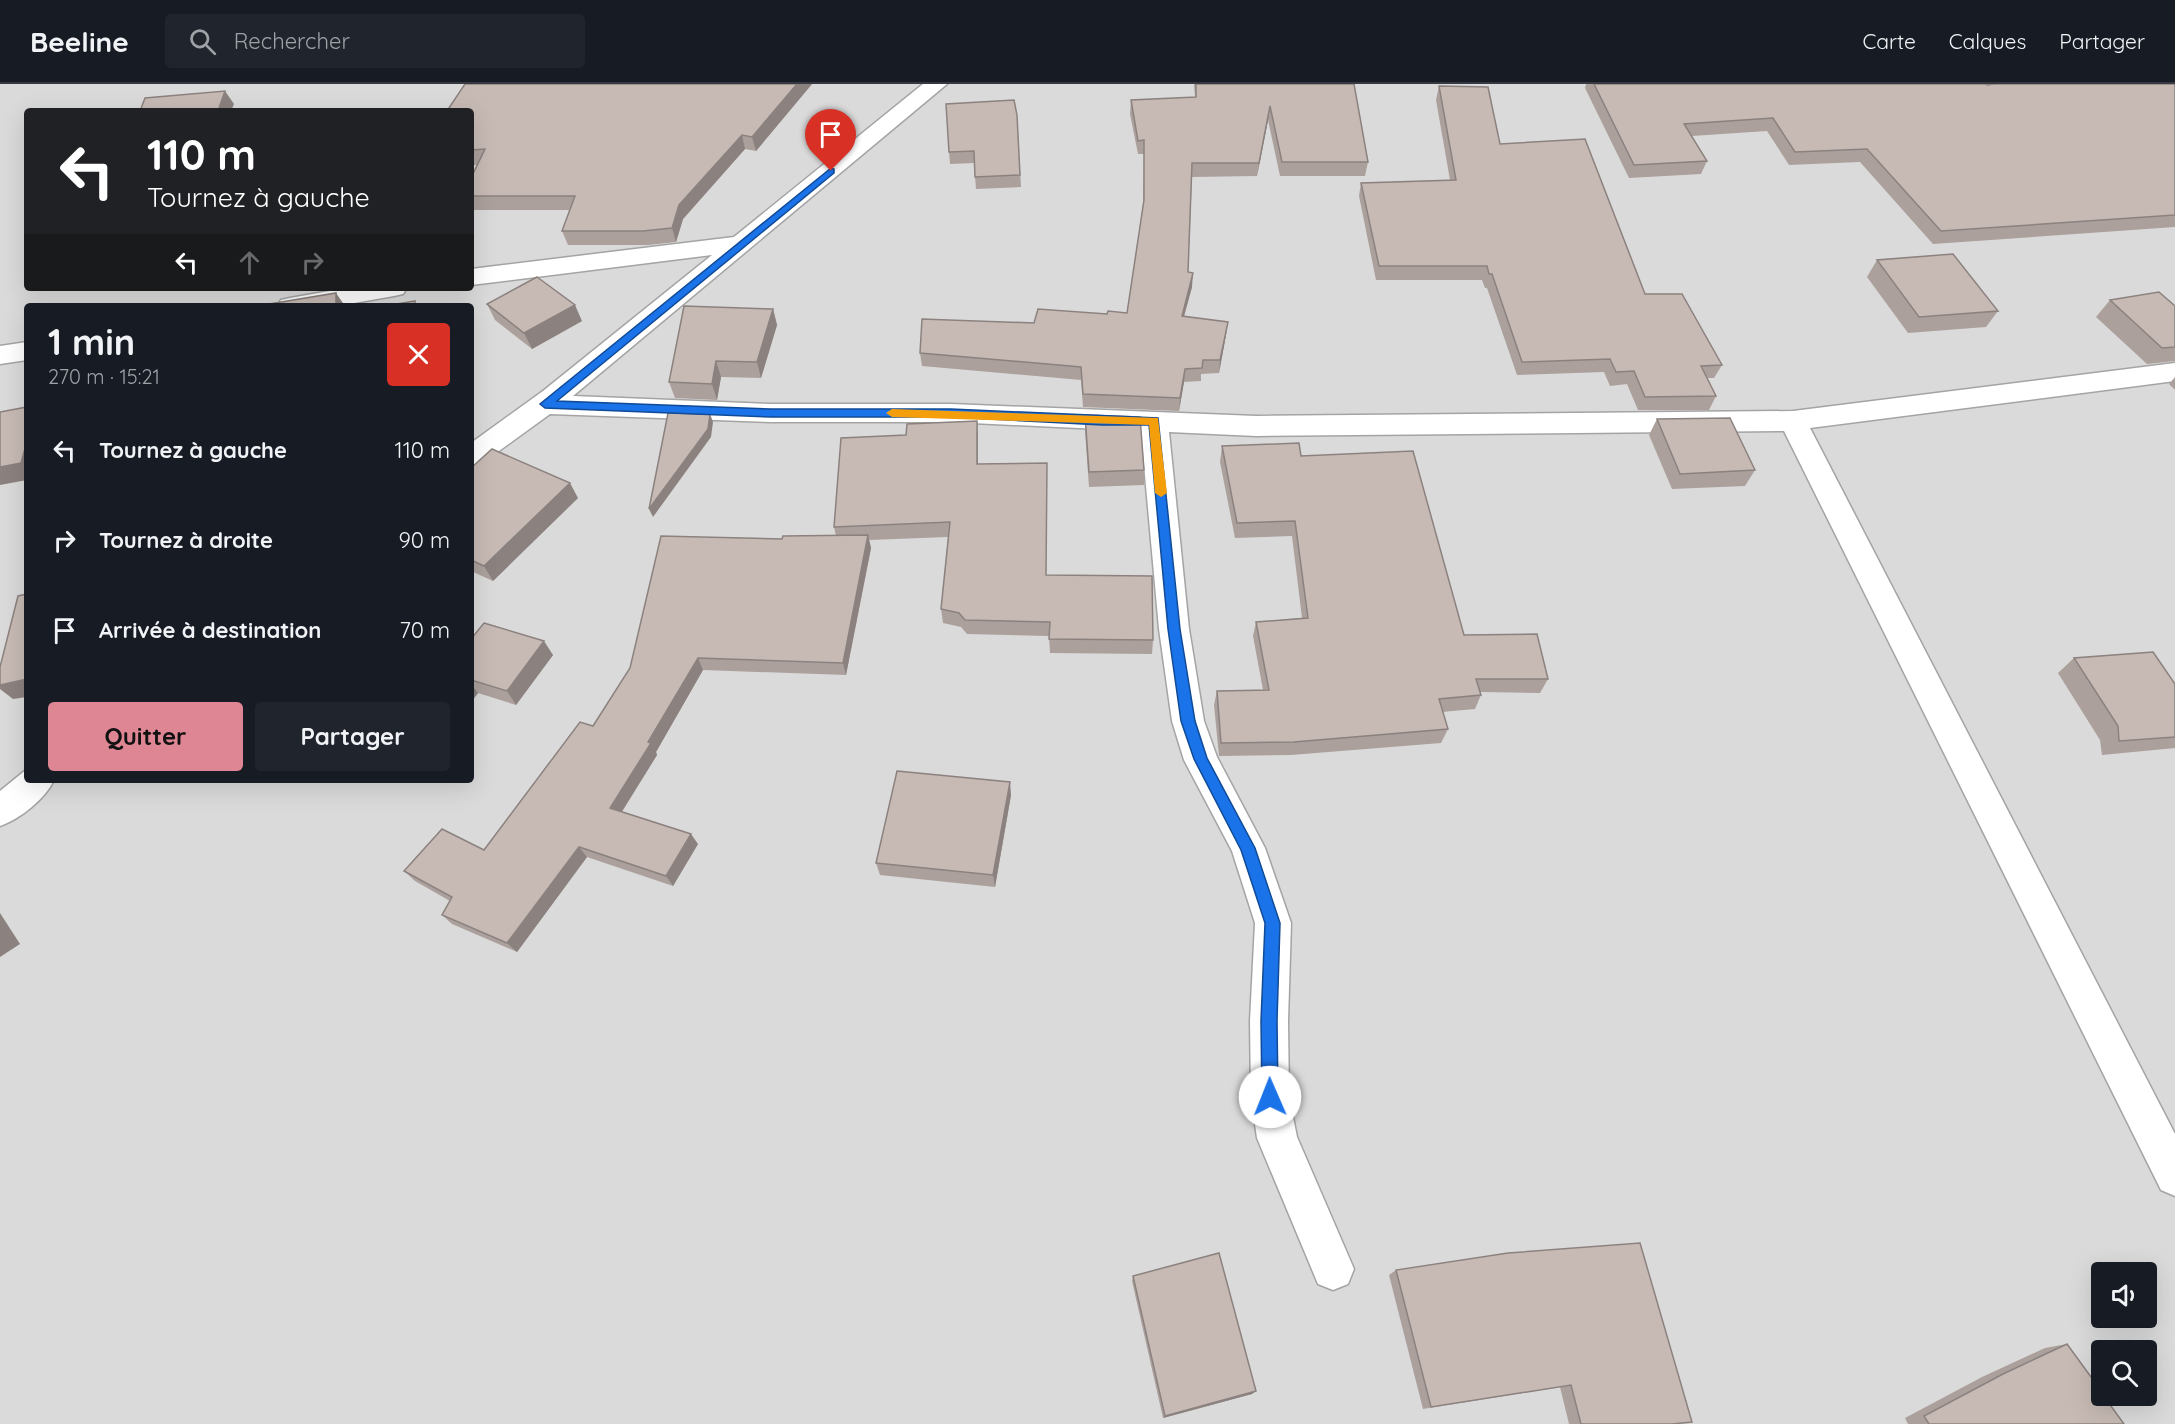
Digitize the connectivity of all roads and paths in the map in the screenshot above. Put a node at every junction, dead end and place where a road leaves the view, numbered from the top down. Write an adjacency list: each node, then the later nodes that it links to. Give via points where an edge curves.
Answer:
1 (936, 84): 2 (street)
2 (744, 243): 3 (street); 9 (street)
3 (474, 277)
4 (377, 291): 5 (street)
5 (307, 303)
6 (24, 351): 7 (street)
7 (0, 355)
8 (2175, 372): 11 (street)
9 (545, 404): 10 (street); 12 (street)
10 (1154, 421): 11 (street, via 1256,426); 16 (street, via 1174,629 1188,721 1201,759 1248,848 1273,923 1270,1097 1277,1138)
11 (1793, 421): 15 (street)
12 (474, 455)
13 (33, 783): 14 (street)
14 (0, 811)
15 (2175, 1176)
16 (1333, 1269)

